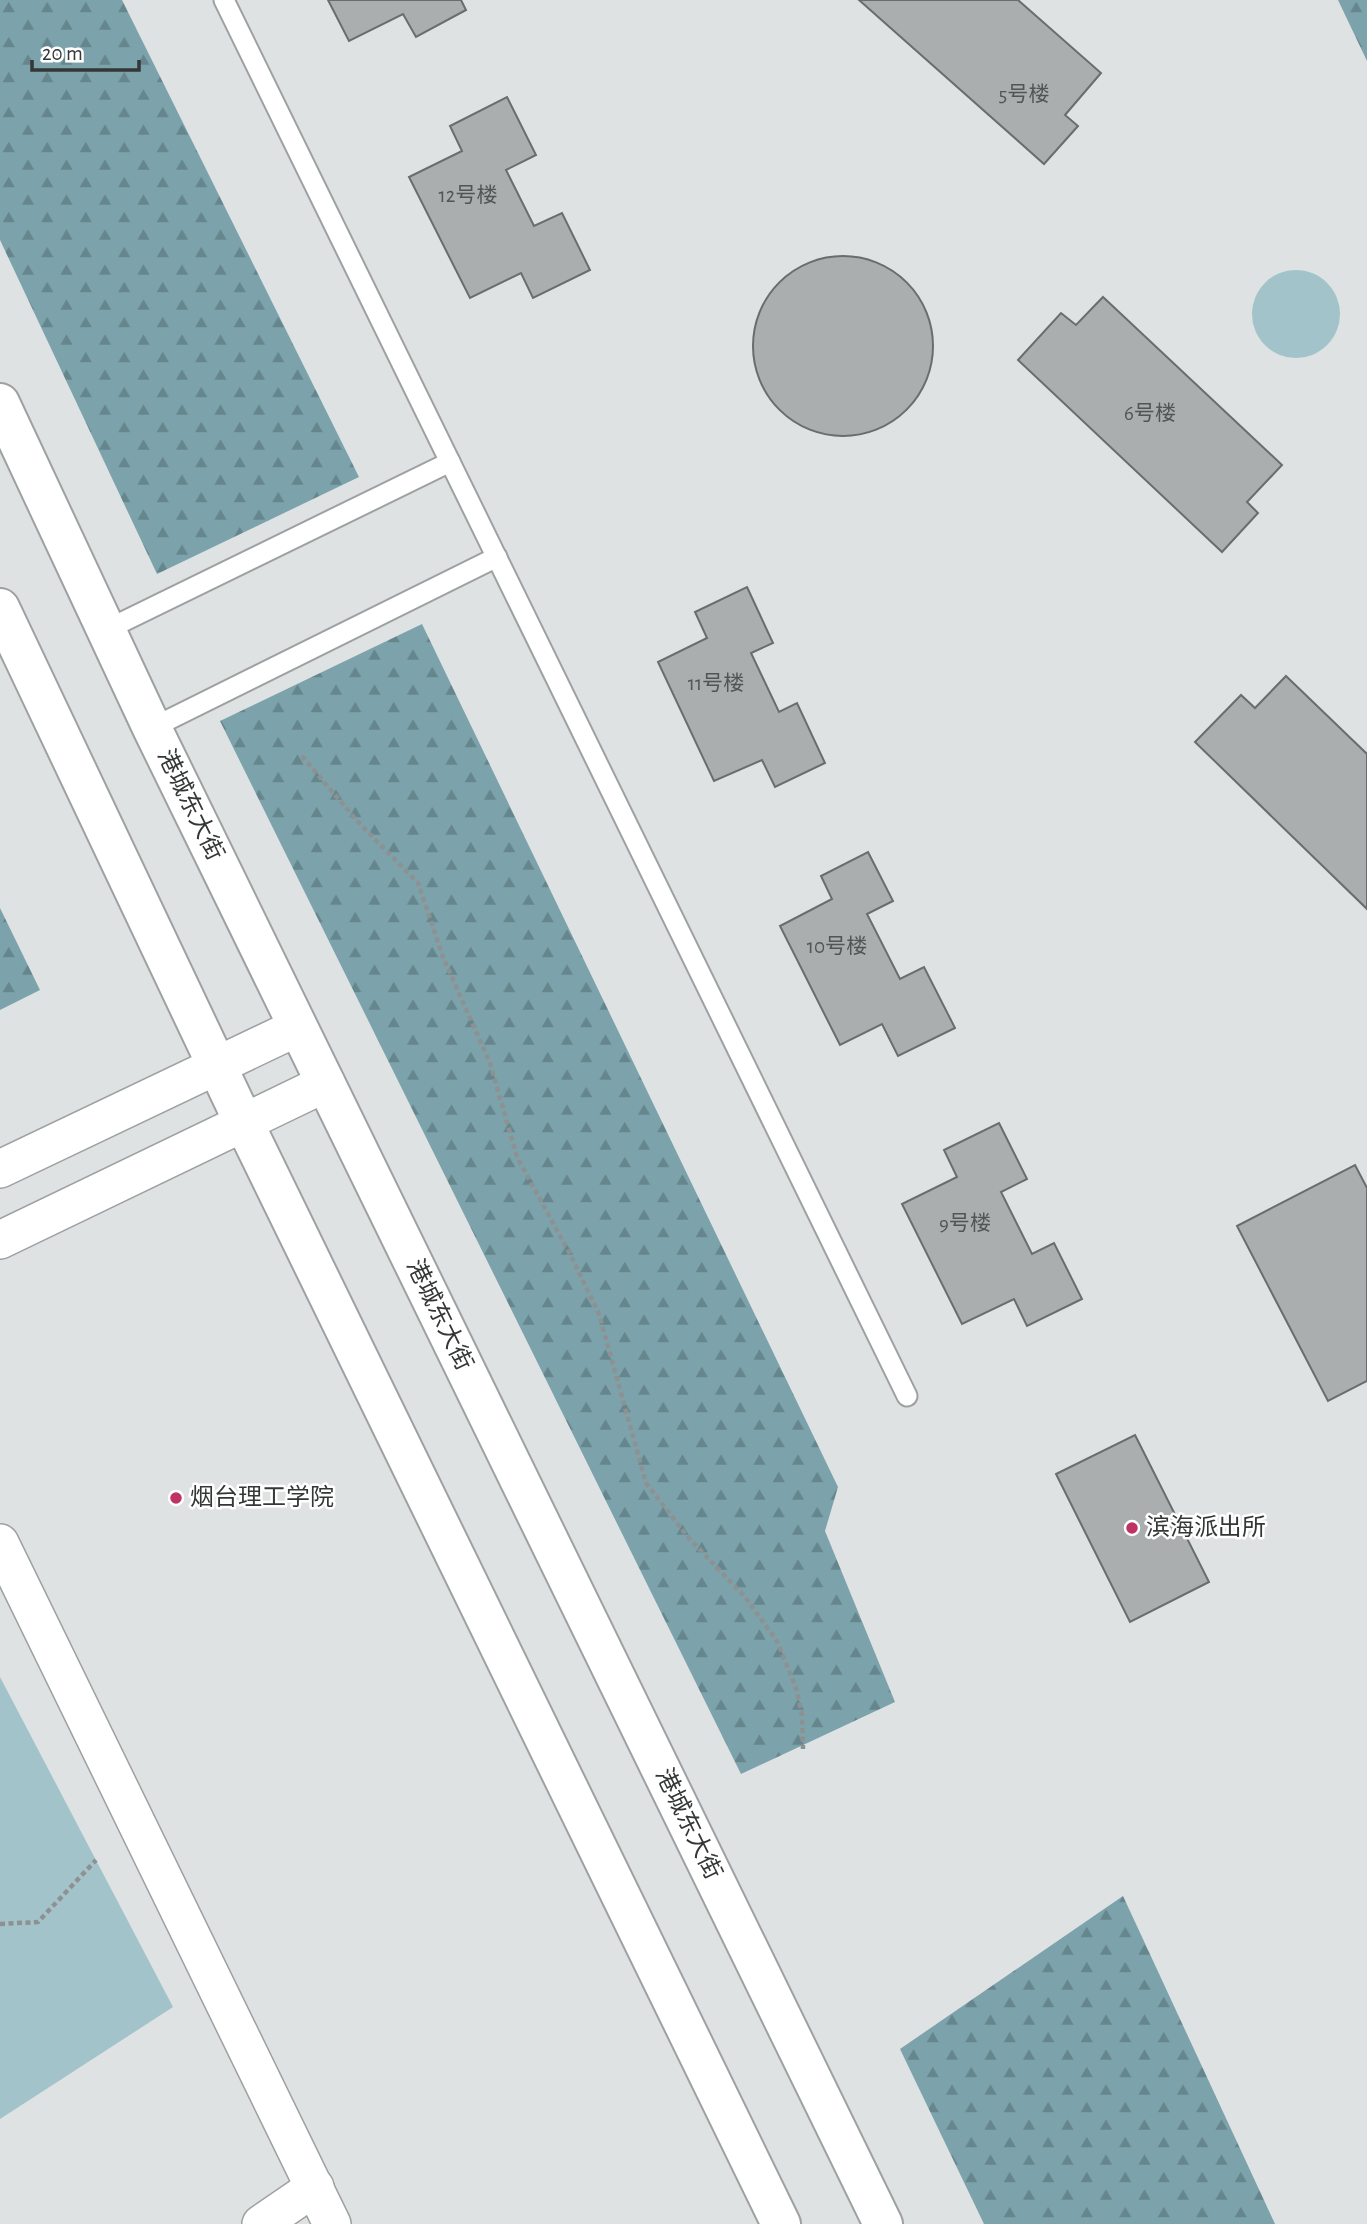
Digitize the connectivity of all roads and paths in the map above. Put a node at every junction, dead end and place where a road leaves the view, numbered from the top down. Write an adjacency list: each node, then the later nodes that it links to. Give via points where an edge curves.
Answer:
1 (224, 0): 3 (lane)
2 (0, 403): 6 (main road, 港城东大街)
3 (450, 462): 4 (lane); 6 (lane)
4 (497, 558): 7 (lane); 15 (lane)
5 (0, 608): 10 (main road)
6 (106, 631): 7 (main road, 港城东大街)
7 (152, 728): 9 (main road, 港城东大街)
8 (302, 756): 17 (path, via 418,883 443,957 490,1063 517,1157 599,1314 646,1483 777,1641 796,1688)
9 (298, 1027): 10 (street); 11 (main road, 港城东大街)
10 (216, 1066): 12 (main road); 13 (street)
11 (326, 1083): 12 (street); 24 (main road, 港城东大街)
12 (243, 1121): 14 (street); 23 (main road)
13 (0, 1169)
14 (0, 1240)
15 (907, 1396)
16 (0, 1543): 20 (street)
17 (803, 1749)
18 (96, 1860): 19 (path, via 38,1922)
19 (0, 1923)
20 (315, 2188): 21 (street); 22 (street)
21 (261, 2224)
22 (332, 2224)
23 (781, 2224)
24 (883, 2224)

